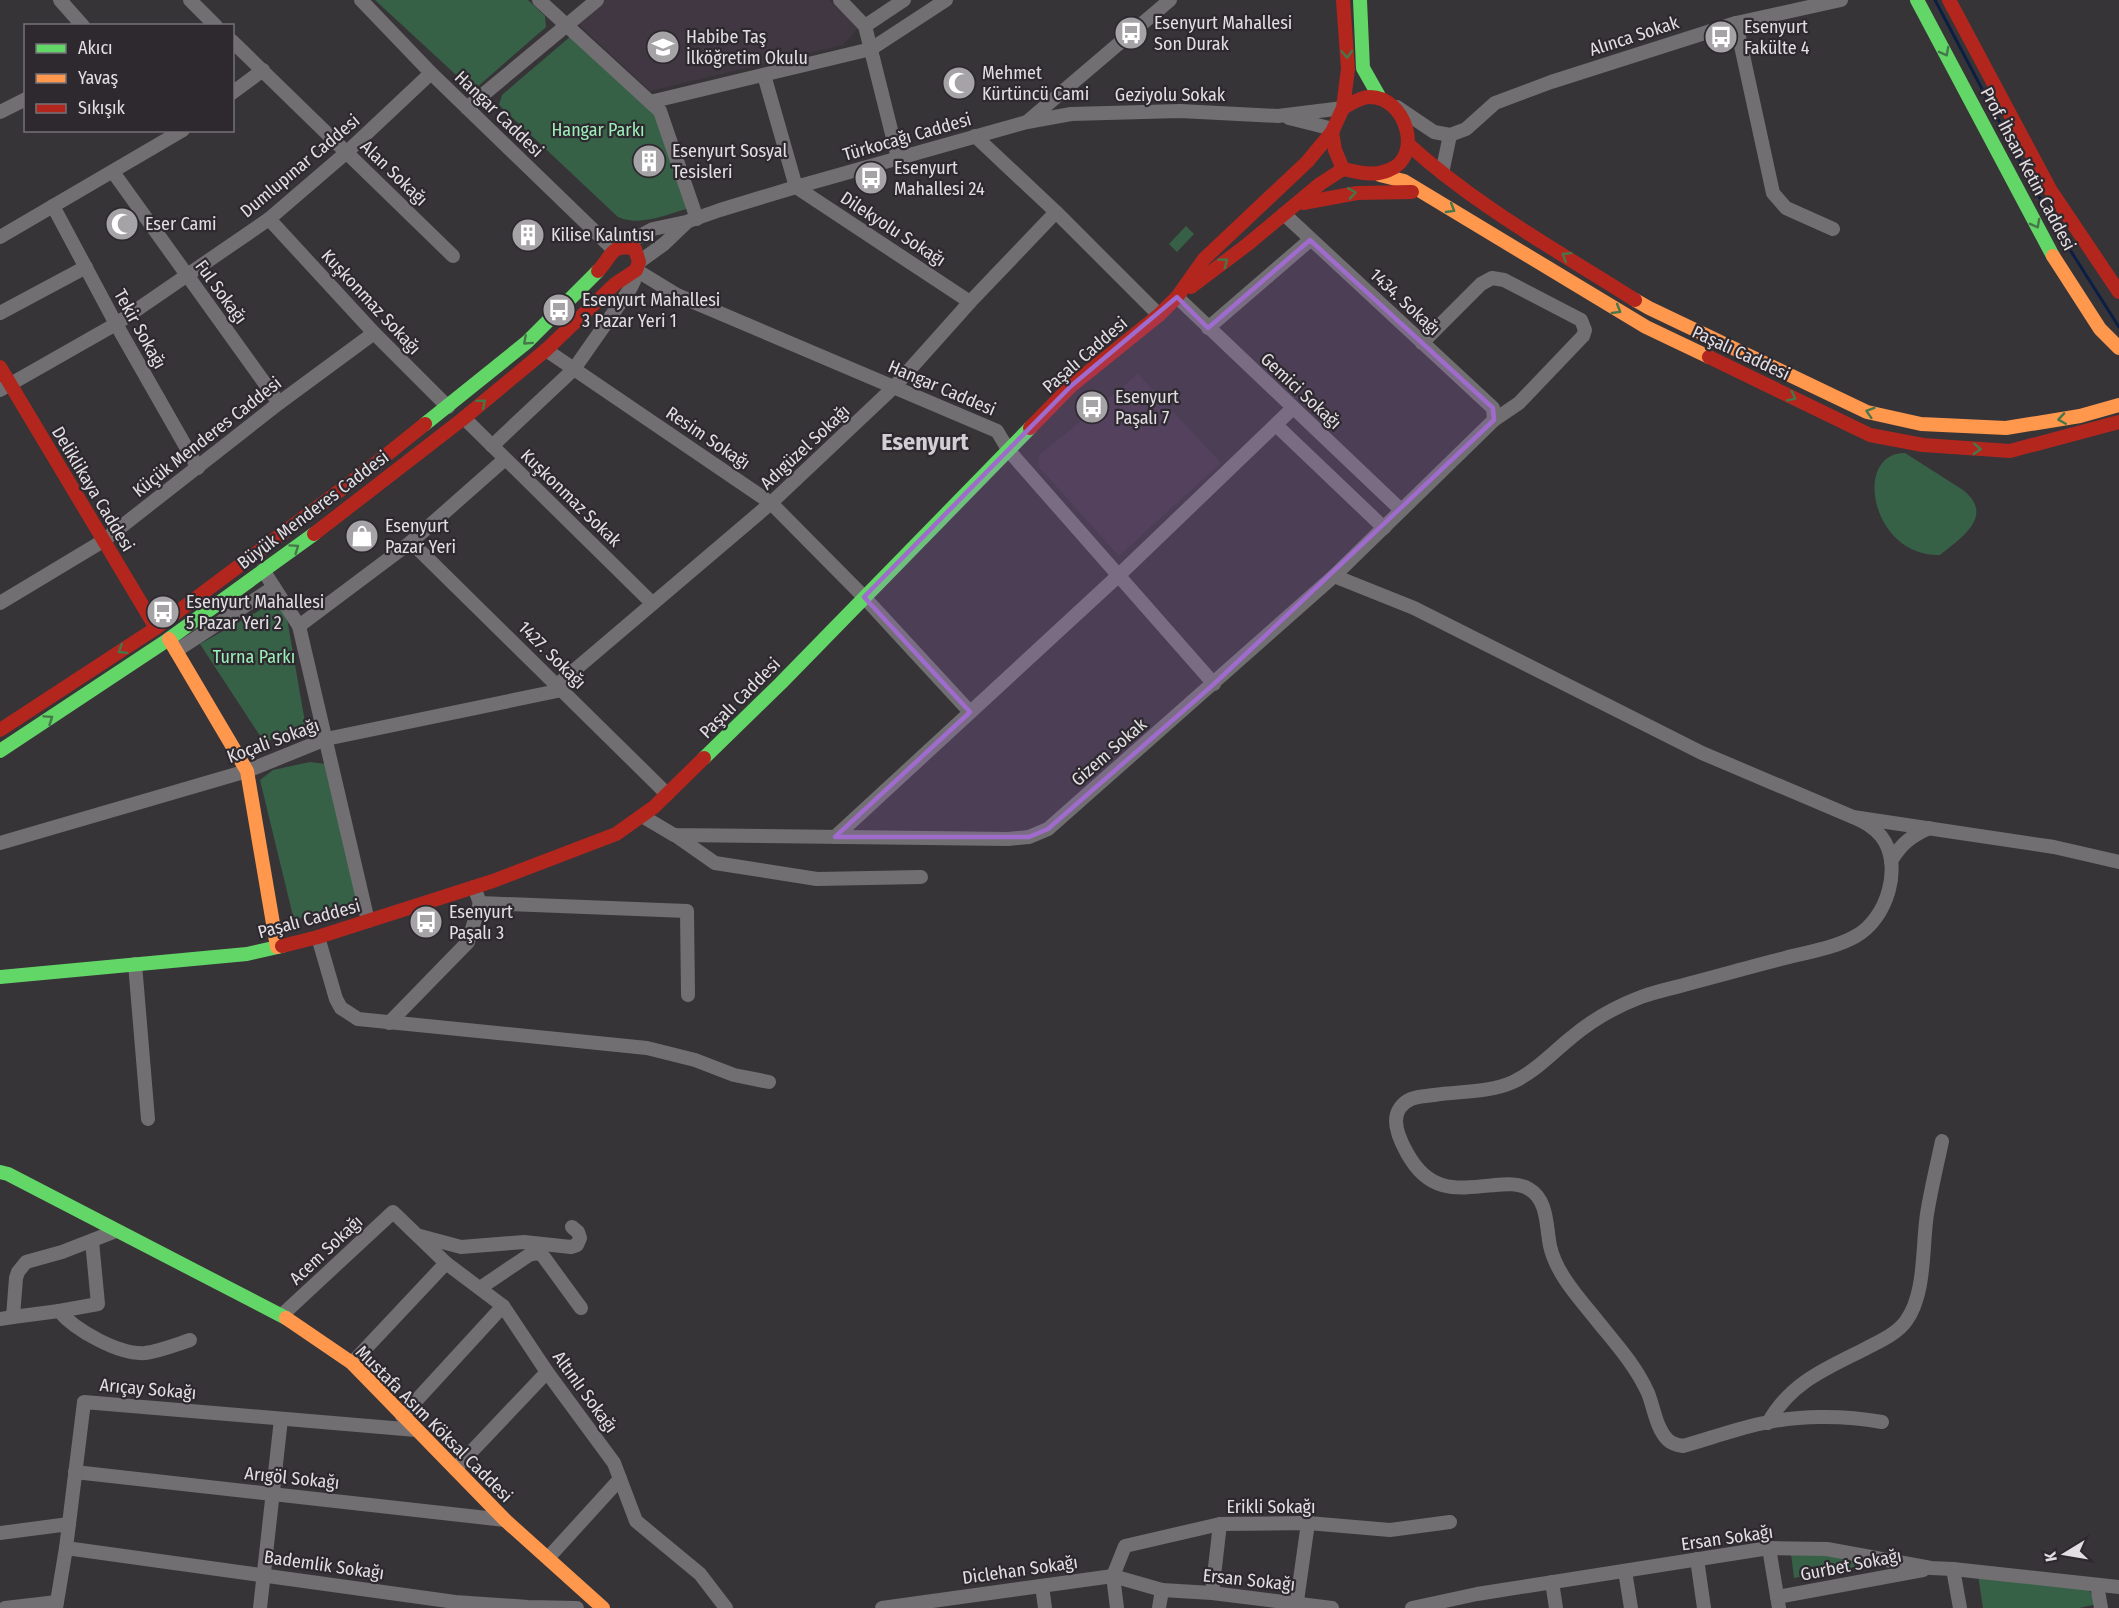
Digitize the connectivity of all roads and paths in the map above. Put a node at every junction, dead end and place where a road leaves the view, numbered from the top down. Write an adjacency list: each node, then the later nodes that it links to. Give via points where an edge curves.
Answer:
1 (60, 0): 16 (street)
2 (190, 0): 17 (street)
3 (361, 0): 23 (street, Hangar Caddesi)
4 (539, 0): 18 (street)
5 (597, 0): 18 (street)
6 (840, 0): 19 (street)
7 (904, 0): 19 (street)
8 (946, 0): 21 (street)
9 (1170, 0): 34 (street, Türkocağı Caddesi)
10 (1343, 0): 31 (street, one-way to 31, via 1348,69)
11 (1360, 0): 26 (street, via 1363,68)
12 (1840, 0): 15 (street, Alınca Sokak)
13 (1917, 0): 70 (street, Prof. İhsan Ketin Caddesi, one-way to 70, via 2050,251 2100,329)
14 (1949, 0): 61 (street, Prof. İhsan Ketin Caddesi, via 2051,191)
15 (1736, 23): 37 (street, Alınca Sokak, via 1511,96 1495,103 1466,129); 53 (street, via 1773,193 1786,208)
16 (81, 24)
17 (214, 24)
18 (567, 25): 28 (street); 30 (street)
19 (865, 26): 21 (street)
20 (234, 43): 22 (street, Alan Sokağı)
21 (871, 49): 24 (street); 41 (street)
22 (262, 70): 25 (street); 40 (street, Alan Sokağı)
23 (431, 73): 30 (street, Hangar Caddesi); 40 (street, Dumlupınar Caddesi)
24 (764, 75): 28 (street); 46 (street)
25 (234, 91)
26 (1380, 98): 29 (street); 31 (street, via 1360,99)
27 (24, 100): 32 (street)
28 (650, 102): 52 (street, via 660,111)
29 (1398, 107): 37 (street, via 1434,132); 39 (street, via 1406,125)
30 (467, 108): 56 (street, Hangar Caddesi)
31 (1343, 108): 33 (street); 35 (street)
32 (0, 112)
33 (1278, 116): 34 (street, Geziyolu Sokak, via 1180,111 1093,113); 35 (street)
34 (1027, 122): 38 (street, Türkocağı Caddesi)
35 (1333, 131): 42 (street); 62 (street, Paşalı Caddesi, via 1204,259)
36 (178, 132): 43 (street)
37 (1450, 135): 44 (street)
38 (975, 136): 41 (street, Türkocağı Caddesi); 50 (street)
39 (1408, 144): 44 (street, Paşalı Caddesi); 45 (street, via 1398,166)
40 (348, 152): 51 (street, Dumlupınar Caddesi); 57 (street, Alan Sokağı)
41 (898, 158): 46 (street, Türkocağı Caddesi)
42 (1343, 169): 45 (street, via 1360,175); 49 (street)
43 (113, 172): 48 (street); 60 (street, Ful Sokağı)
44 (1442, 173): 77 (street, Paşalı Caddesi, one-way to 44, via 2080,416 2006,428 1921,423 1867,412 1648,308 1500,215)
45 (1380, 175): 47 (street, Paşalı Caddesi, via 1404,181)
46 (796, 187): 52 (street, Türkocağı Caddesi); 63 (street, Dilekyolu Sokağı)
47 (1423, 192): 49 (street, one-way to 47, via 1326,196 1374,190); 82 (street, Paşalı Caddesi, one-way to 82, via 1646,327 1870,435 1923,445 2010,451)
48 (53, 206): 54 (street); 58 (street, Tekir Sokağı)
49 (1290, 209): 55 (street, 1434. Sokağı); 62 (street, one-way to 49)
50 (1056, 212): 63 (street, Adıgüzel Sokağı); 65 (street)
51 (269, 219): 60 (street, Dumlupınar Caddesi); 68 (street, Kuşkonmaz Sokağı)
52 (692, 220): 56 (street, Türkocağı Caddesi, via 652,230); 59 (street, Türkocağı Caddesi)
53 (1833, 229)
54 (0, 237)
55 (1310, 240): 67 (street); 69 (street, 1434. Sokağı)
56 (616, 250): 59 (street, via 635,249); 59 (street, via 611,263 615,271); 78 (street, Büyük Menderes Caddesi, one-way to 78, via 527,342)
57 (453, 256)
58 (86, 267): 64 (street); 66 (street, Tekir Sokağı)
59 (634, 270): 71 (street, Büyük Menderes Caddesi); 73 (street, via 630,289); 75 (street, Hangar Caddesi, via 677,295)
60 (187, 276): 66 (street, Dumlupınar Caddesi); 76 (street, Ful Sokağı)
61 (2119, 292)
62 (1177, 297): 65 (street, Paşalı Caddesi); 67 (street, Gemici Sokağı)
63 (970, 302): 75 (street, Adıgüzel Sokağı)
64 (0, 313)
65 (1159, 315): 85 (street, Paşalı Caddesi, via 1071,386)
66 (116, 324): 74 (street, Dumlupınar Caddesi); 87 (street, Tekir Sokağı)
67 (1208, 328): 79 (street, Gemici Sokağı)
68 (374, 333): 76 (street, Küçük Menderes Caddesi); 78 (street, Kuşkonmaz Sokağı)
69 (1422, 343): 81 (street, 1434. Sokağı, via 1493,408); 81 (street, Gizem Sokak, via 1481,284 1492,278 1504,280 1581,320 1583,336 1520,403)
70 (2119, 348)
71 (546, 350): 73 (street, Resim Sokağı); 80 (street, Büyük Menderes Caddesi, one-way to 71)
72 (0, 367): 74 (street, Deliklikaya Caddesi)
73 (574, 369): 84 (street); 88 (street, Resim Sokağı)
74 (5, 387): 91 (street, Deliklikaya Caddesi)
75 (894, 387): 85 (street, Hangar Caddesi, via 997,431); 88 (street, Adıgüzel Sokağı)
76 (279, 403): 87 (street, Küçük Menderes Caddesi)
77 (2119, 405)
78 (448, 407): 101 (street, Büyük Menderes Caddesi)
79 (1293, 408): 83 (street); 89 (street, Gemici Sokağı)
80 (464, 418): 84 (street, Kuşkonmaz Sokak); 93 (street, Büyük Menderes Caddesi, one-way to 80)
81 (1494, 420): 89 (street, Gizem Sokak)
82 (2119, 422)
83 (1276, 425): 90 (street); 94 (street)
84 (492, 446): 86 (street, Kuşkonmaz Sokak)
85 (1009, 451): 94 (street, Hangar Caddesi); 97 (street, Paşalı Caddesi)
86 (505, 459): 92 (street); 99 (street, Kuşkonmaz Sokak)
87 (198, 468): 91 (street, Küçük Menderes Caddesi)
88 (771, 503): 97 (street, Resim Sokağı); 99 (street, Adıgüzel Sokağı)
89 (1401, 510): 90 (street, Gizem Sokak)
90 (1383, 528): 95 (street, Gizem Sokak)
91 (103, 541): 98 (street, Küçük Menderes Caddesi); 101 (street, Deliklikaya Caddesi)
92 (411, 542): 100 (street); 105 (street, 1427. Sokağı)
93 (263, 570): 96 (street); 102 (street, Büyük Menderes Caddesi)
94 (1119, 575): 104 (street, Hangar Caddesi); 106 (street)
95 (1334, 576): 104 (street, Gizem Sokak); 113 (street, via 1414,608 1702,753)
96 (274, 587): 100 (street); 103 (street)
97 (864, 597): 106 (street, Resim Sokağı); 111 (street, Paşalı Caddesi)
98 (0, 603)
99 (652, 603): 105 (street, Adıgüzel Sokağı)
100 (299, 626): 108 (street)
101 (156, 628): 107 (street, Büyük Menderes Caddesi, one-way to 107)
102 (168, 639): 103 (street); 109 (street, Büyük Menderes Caddesi, one-way to 102)
103 (176, 651): 110 (street)
104 (1214, 684): 116 (street, Gizem Sokak, via 1048,829 1029,837)
105 (559, 688): 108 (street, Koçali Sokağı); 111 (street, 1427. Sokağı)
106 (970, 712): 116 (street)
107 (0, 730)
108 (326, 739): 110 (street, Koçali Sokağı); 123 (street)
109 (0, 752)
110 (247, 771): 117 (street, Koçali Sokağı); 125 (street)
111 (667, 794): 112 (street, Paşalı Caddesi)
112 (642, 816): 115 (street, Gizem Sokak); 121 (street, Paşalı Caddesi, via 616,834)
113 (1853, 817): 114 (street); 118 (street, via 1882,836)
114 (1929, 828): 118 (street, via 1900,846); 119 (street, via 2054,847)
115 (674, 835): 116 (street, Gizem Sokak); 120 (street, via 716,863 727,865 817,879)
116 (835, 837)
117 (0, 843)
118 (1891, 861): 152 (street, via 1891,882 1884,902 1874,921 1857,936 1641,997 1582,1029 1540,1066 1511,1083 1413,1098 1404,1103 1396,1117 1403,1146 1426,1179 1451,1188 1523,1186 1539,1198 1551,1250 1565,1280 1624,1353 1671,1443 1683,1446)
119 (2119, 862)
120 (921, 877)
121 (474, 887): 122 (street); 123 (street, Paşalı Caddesi)
122 (480, 903): 128 (street, via 687,911); 129 (street, via 468,942)
123 (368, 921): 124 (street, Paşalı Caddesi)
124 (318, 937): 125 (street, Paşalı Caddesi); 129 (street, via 341,1008 358,1019)
125 (277, 947): 126 (street, Paşalı Caddesi, via 247,954)
126 (135, 964): 127 (street, Paşalı Caddesi); 131 (street)
127 (0, 977)
128 (688, 995)
129 (389, 1023): 130 (street, via 647,1048)
130 (769, 1082)
131 (148, 1119)
132 (1942, 1141): 152 (street, via 1927,1214 1917,1297 1905,1323 1791,1391)
133 (0, 1173): 136 (street, Mustafa Asım Köksal Caddesi)
134 (393, 1212): 137 (street, Altınlı Sokağı); 144 (street, Acem Sokağı)
135 (572, 1227): 137 (street, via 580,1238 571,1247 524,1242 461,1247)
136 (116, 1231): 138 (street); 144 (street, Mustafa Asım Köksal Caddesi)
137 (417, 1236): 139 (street, Altınlı Sokağı)
138 (92, 1241): 143 (street, via 98,1304); 145 (street, via 21,1266)
139 (446, 1263): 140 (street, Altınlı Sokağı); 147 (street)
140 (480, 1288): 141 (street, Altınlı Sokağı); 142 (street, via 538,1253)
141 (503, 1306): 148 (street, Altınlı Sokağı); 149 (street)
142 (581, 1308)
143 (59, 1311): 145 (street); 146 (street, via 80,1330 128,1352 153,1352)
144 (282, 1315): 147 (street, Mustafa Asım Köksal Caddesi)
145 (6, 1318)
146 (190, 1340)
147 (351, 1363): 149 (street, Mustafa Asım Köksal Caddesi)
148 (547, 1372): 154 (street); 156 (street, Altınlı Sokağı, via 614,1463)
149 (402, 1416): 153 (street, Mustafa Asım Köksal Caddesi)
150 (281, 1419): 153 (street, Arıçay Sokağı); 155 (street, Arıçay Sokağı, via 84,1402); 157 (street)
151 (1882, 1422): 152 (street, via 1846,1417)
152 (1768, 1423)
153 (416, 1430): 154 (street, Mustafa Asım Köksal Caddesi)
154 (455, 1469): 158 (street, Mustafa Asım Köksal Caddesi)
155 (75, 1472): 157 (street, Arıgöl Sokağı); 161 (street, Arıçay Sokağı)
156 (620, 1479): 166 (street); 190 (street, Altınlı Sokağı, via 636,1521 700,1574)
157 (273, 1495): 158 (street, Arıgöl Sokağı); 171 (street)
158 (505, 1520): 166 (street, Mustafa Asım Köksal Caddesi)
159 (1450, 1522): 160 (street, Erikli Sokağı, via 1390,1530)
160 (1308, 1523): 162 (street, Erikli Sokağı); 184 (street)
161 (69, 1524): 163 (street); 164 (street, Arıçay Sokağı)
162 (1220, 1524): 172 (street, Erikli Sokağı, via 1125,1546); 178 (street)
163 (0, 1533)
164 (66, 1548): 171 (street, Bademlik Sokağı); 182 (street, Arıçay Sokağı)
165 (1769, 1548): 167 (street, Ersan Sokağı); 168 (street, Ersan Sokağı, via 1827,1549); 181 (street)
166 (548, 1558): 189 (street, Mustafa Asım Köksal Caddesi)
167 (1697, 1559): 170 (street, Ersan Sokağı); 199 (street)
168 (1931, 1568): 169 (street, Ersan Sokağı); 181 (street, Gurbet Sokağı)
169 (1953, 1569): 174 (street, Ersan Sokağı); 200 (street)
170 (1625, 1571): 173 (street, Ersan Sokağı); 198 (street)
171 (264, 1575): 183 (street, Bademlik Sokağı); 186 (street)
172 (1113, 1575): 175 (street, Diclehan Sokağı); 177 (street, Diclehan Sokağı); 193 (street)
173 (1552, 1582): 179 (street, Ersan Sokağı); 197 (street)
174 (2097, 1585): 176 (street, Ersan Sokağı); 201 (street)
175 (1042, 1586): 180 (street, Diclehan Sokağı); 192 (street)
176 (2119, 1587)
177 (1162, 1590): 178 (street, Ersan Sokağı); 194 (street)
178 (1212, 1593): 184 (street, Ersan Sokağı)
179 (1478, 1601): 196 (street, Ersan Sokağı)
180 (971, 1602): 191 (street, Diclehan Sokağı)
181 (1778, 1602)
182 (57, 1605): 185 (street)
183 (455, 1605): 187 (street, Bademlik Sokağı)
184 (1297, 1606): 195 (street, Ersan Sokağı)
185 (5, 1608)
186 (260, 1608)
187 (528, 1608): 188 (street, Bademlik Sokağı)
188 (577, 1608)
189 (603, 1608)
190 (726, 1608)
191 (886, 1608)
192 (1045, 1608)
193 (1118, 1608)
194 (1159, 1608)
195 (1332, 1608)
196 (1412, 1608)
197 (1556, 1608)
198 (1631, 1608)
199 (1704, 1608)
200 (1960, 1608)
201 (2101, 1608)

